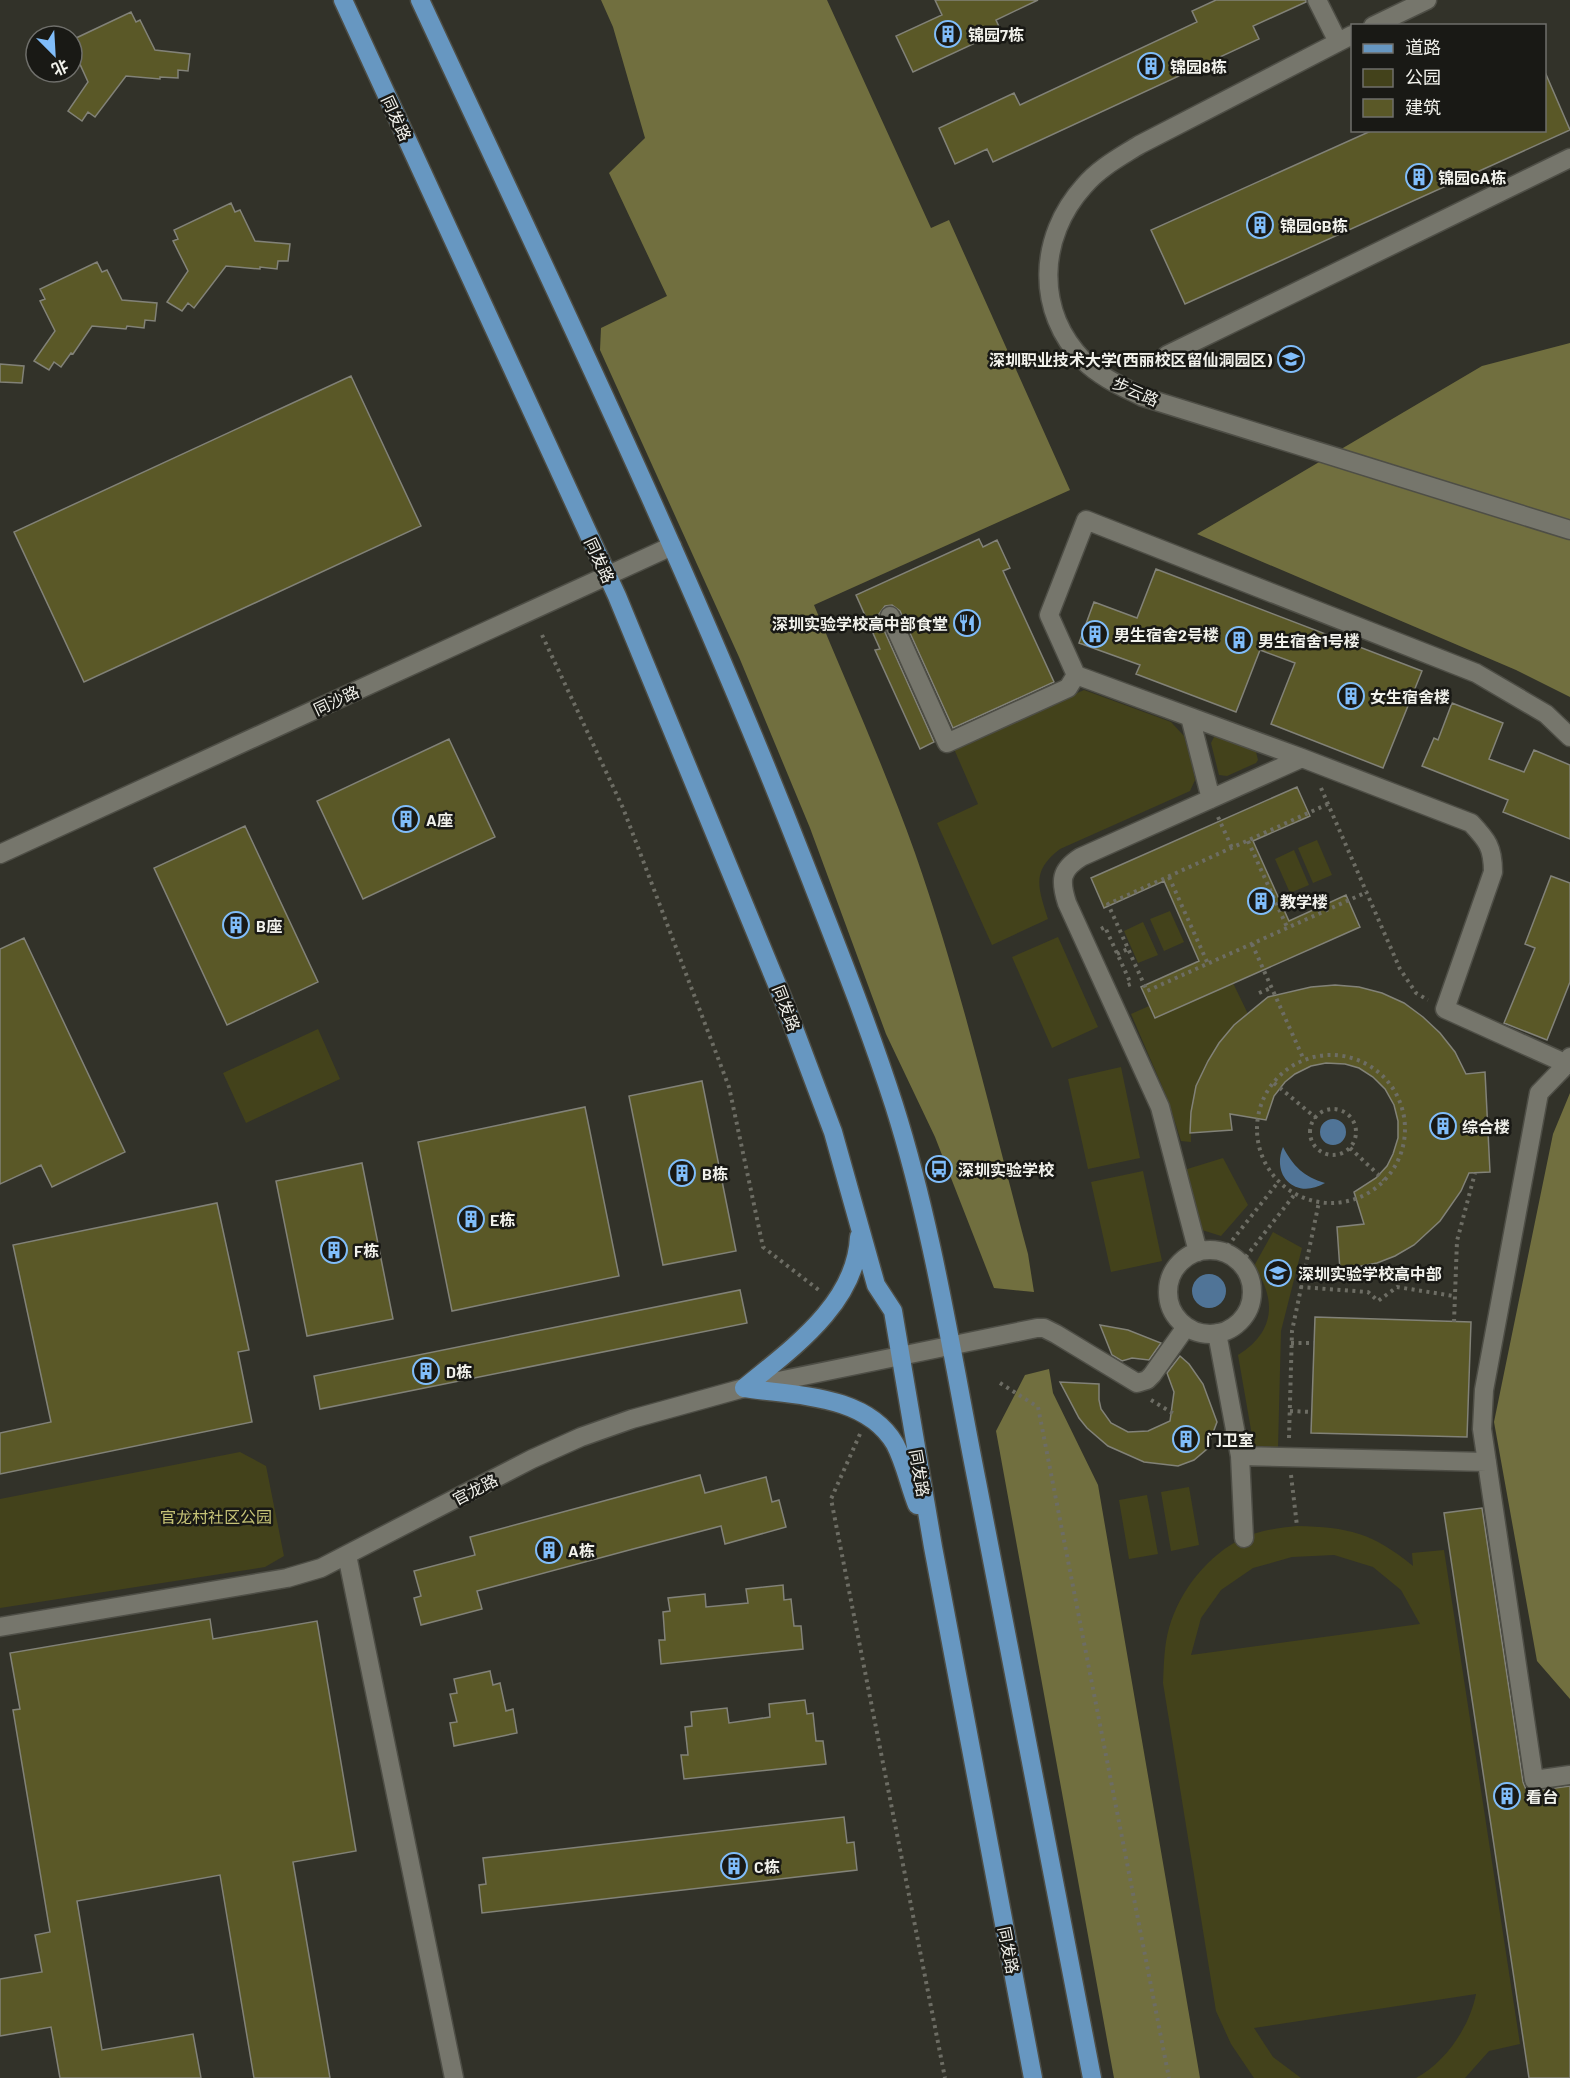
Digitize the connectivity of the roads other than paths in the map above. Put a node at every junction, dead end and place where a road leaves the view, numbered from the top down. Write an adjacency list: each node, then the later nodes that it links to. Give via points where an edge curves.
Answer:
1 (343, 0): 11 (main road, 同发路)
2 (420, 0): 10 (main road)
3 (1317, 0): 6 (street)
4 (1426, 0): 5 (street)
5 (1377, 24)
6 (1345, 39): 9 (street, 步云路, via 1139,145 1109,163 1083,186 1054,235 1047,263 1055,314 1085,362 1143,397)
7 (1570, 158): 8 (street)
8 (1167, 355)
9 (1570, 530)
10 (672, 546): 11 (street, 同沙路); 24 (main road, via 771,778 878,1058 910,1157)
11 (607, 575): 18 (street, 同沙路); 20 (main road, 同发路, via 783,999 833,1132)
12 (890, 616): 13 (street, via 947,743 1068,688)
13 (1076, 675): 14 (street); 15 (street, via 1049,615 1086,520 1476,673 1546,714)
14 (1190, 717): 16 (street); 17 (street)
15 (1570, 737)
16 (1305, 759): 17 (street); 19 (street, via 1471,823 1485,838 1493,854 1493,872 1445,1009)
17 (1211, 799): 21 (street, via 1081,857 1066,870 1062,886 1160,1107)
18 (0, 854)
19 (1569, 1060): 28 (street, via 1539,1093 1483,1399)
20 (858, 1220): 25 (main road, 同发路, via 876,1285 893,1311); 26 (main road, via 857,1254 836,1299 809,1333)
21 (1198, 1252): 22 (street, via 1176,1267 1168,1286 1170,1306); 23 (street, via 1223,1252 1241,1263 1252,1286 1247,1311 1240,1321)
22 (1186, 1327): 23 (street, via 1206,1334); 24 (street, 官龙路, via 1152,1375 1137,1383 1044,1328)
23 (1217, 1333): 27 (street)
24 (951, 1345): 25 (street, 官龙路); 36 (main road)
25 (900, 1355): 26 (street, 官龙路); 30 (main road, 同发路)
26 (744, 1388): 30 (main road, via 839,1402 871,1418 894,1443); 31 (street, 官龙路, via 581,1437)
27 (1240, 1455): 28 (street); 29 (street)
28 (1487, 1462): 33 (street, via 1534,1780)
29 (1244, 1538)
30 (933, 1547): 35 (main road, 同发路)
31 (347, 1555): 32 (street, 官龙路, via 287,1578); 34 (street)
32 (0, 1628)
33 (1570, 1775)
34 (454, 2078)
35 (1033, 2078)
36 (1092, 2078)

